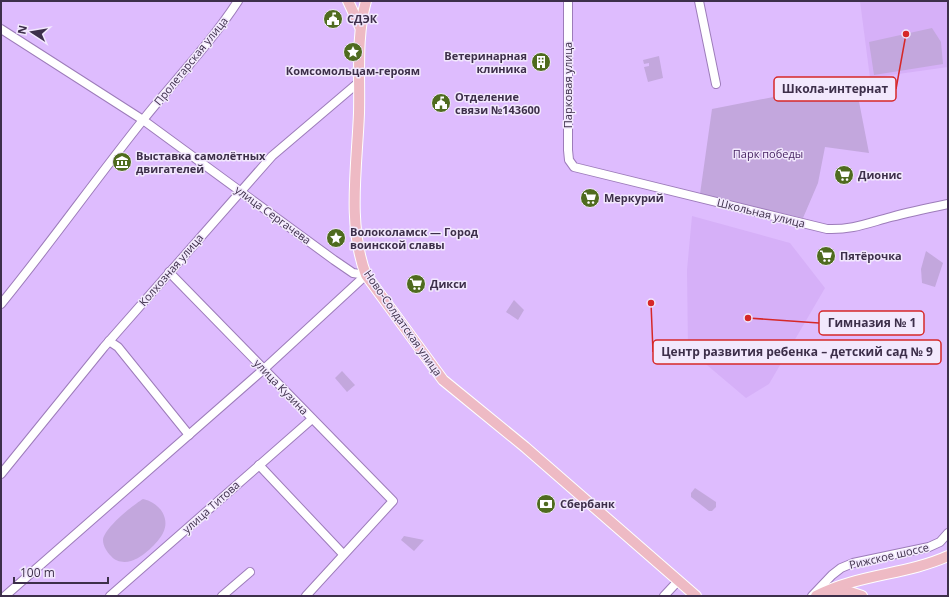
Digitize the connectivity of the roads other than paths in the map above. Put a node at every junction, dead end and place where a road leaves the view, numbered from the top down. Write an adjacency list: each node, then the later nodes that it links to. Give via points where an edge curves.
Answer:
1 (238, 1): 10 (street, Пролетарская улица, via 195,59)
2 (348, 1): 7 (main road, Ново-Солдатская улица)
3 (366, 1): 7 (main road, Ново-Солдатская улица)
4 (568, 1): 11 (street, Парковая улица, via 568,150)
5 (699, 1): 9 (street)
6 (1, 29): 10 (street, улица Сергачева)
7 (361, 31): 8 (main road, Ново-Солдатская улица)
8 (359, 82): 12 (street, Колхозная улица, via 272,156); 15 (main road, Ново-Солдатская улица, via 355,202 358,244)
9 (716, 84)
10 (143, 120): 12 (street, улица Сергачева); 16 (street, Пролетарская улица)
11 (574, 167): 13 (street, Школьная улица, via 827,229 861,227)
12 (241, 191): 14 (street, Колхозная улица); 15 (street, улица Сергачева, via 353,273)
13 (948, 204)
14 (169, 272): 17 (street, Колхозная улица); 18 (street, улица Кузина)
15 (366, 275): 18 (street); 27 (main road, Ново-Солдатская улица, via 443,380)
16 (1, 304)
17 (109, 341): 20 (street, via 118,347); 22 (street, Колхозная улица)
18 (264, 369): 19 (street, улица Кузина); 20 (street)
19 (312, 419): 21 (street, улица Титова); 24 (street, улица Кузина, via 393,501)
20 (189, 435): 30 (street)
21 (259, 464): 24 (street); 31 (street, улица Титова)
22 (1, 474)
23 (948, 532): 29 (street, Рижское шоссе, via 940,542 930,547 853,563 841,568 832,575)
24 (343, 554): 33 (street)
25 (948, 556): 29 (main road, via 931,564 855,581)
26 (250, 572): 32 (street)
27 (678, 581): 34 (street); 35 (main road, Ново-Солдатская улица)
28 (1, 593): 30 (street)
29 (817, 595): 36 (main road, via 841,590)
30 (4, 596)
31 (110, 596)
32 (222, 596)
33 (306, 596)
34 (664, 596)
35 (696, 596)
36 (862, 596)

